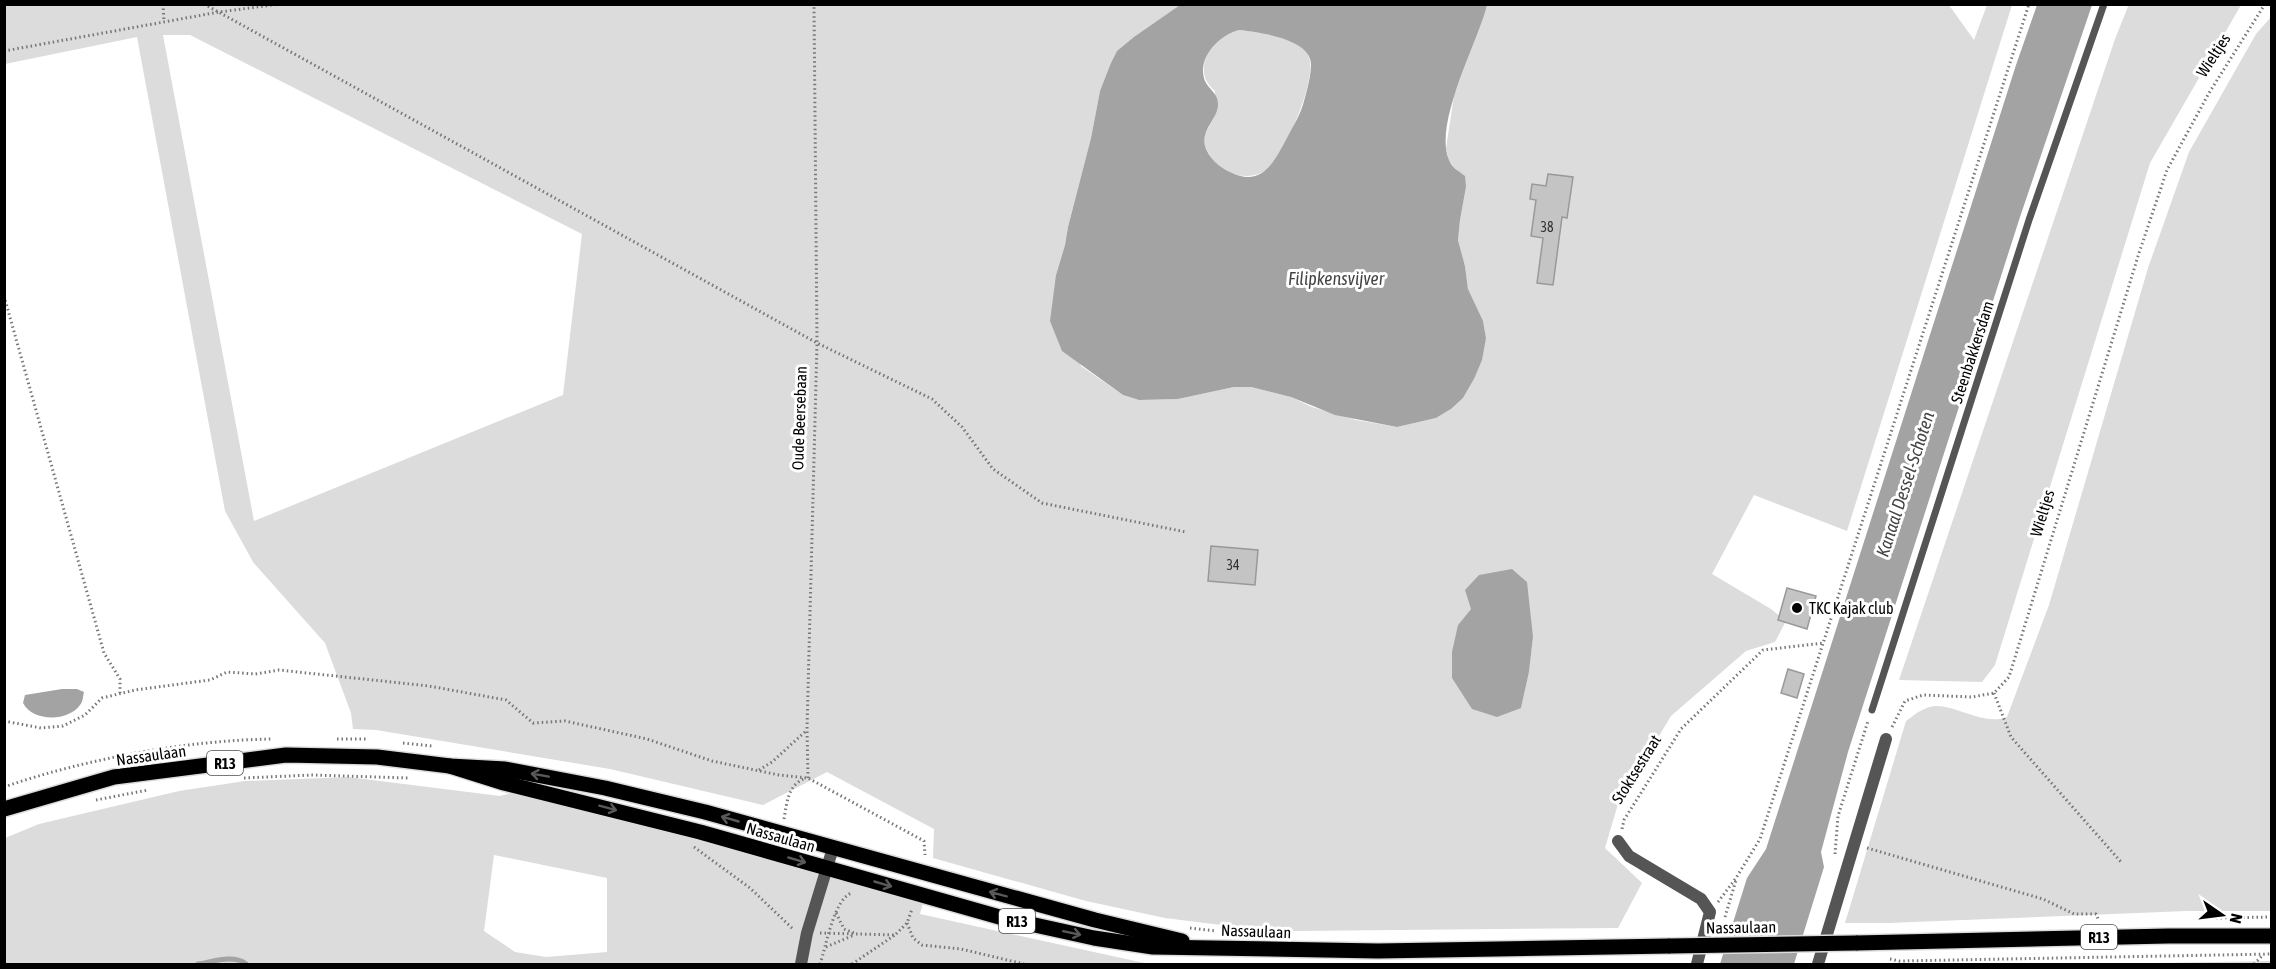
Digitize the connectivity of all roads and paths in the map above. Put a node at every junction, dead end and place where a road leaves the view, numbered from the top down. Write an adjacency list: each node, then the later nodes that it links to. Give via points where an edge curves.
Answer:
1 (163, 4): 9 (path)
2 (204, 4): 8 (path)
3 (280, 4): 8 (path)
4 (814, 4): 12 (path, Oude Beersebaan)
5 (2029, 4): 14 (path)
6 (2104, 4): 17 (lane, Steenbakkersdam, via 2029,220)
7 (2265, 4): 16 (path, Wieltjes, via 2167,170 2009,677)
8 (219, 12): 9 (path); 12 (path)
9 (164, 22): 10 (path)
10 (4, 51)
11 (4, 296): 15 (path, via 104,653 120,679)
12 (818, 344): 13 (path, via 932,399 962,427 993,469 1042,503); 19 (path, Oude Beersebaan)
13 (1186, 532)
14 (1824, 643): 30 (path, Stoktsestraat, via 1763,650 1681,729 1624,820); 41 (path, via 1760,839)
15 (120, 693): 18 (path, via 102,698 85,716 63,726 41,728); 22 (path, via 210,680 227,672 255,674 279,669 429,686 506,700 533,723 565,721)
16 (1994, 693): 20 (path, via 1972,697 1923,695 1905,701); 36 (path, via 2011,737)
17 (1872, 710): 35 (path, via 1838,816)
18 (4, 721)
19 (807, 729): 22 (path); 24 (path, Oude Beersebaan)
20 (1886, 739): 32 (street)
21 (450, 766): 28 (main road, Nassaulaan / R13, via 377,758 286,755 114,777); 33 (main road, Nassaulaan / R13, one-way to 21, via 605,788 505,769); 37 (main road, Nassaulaan / R13, one-way to 37)
22 (758, 771): 24 (path)
23 (239, 778): 25 (path, via 312,775)
24 (808, 778): 29 (path, via 798,781 789,792); 34 (path, via 924,841)
25 (411, 779)
26 (157, 789): 27 (path)
27 (95, 800)
28 (4, 809)
29 (785, 822)
30 (1618, 841): 41 (street, via 1629,856 1701,899)
31 (688, 843): 44 (path, via 750,888 793,929)
32 (1854, 844): 42 (path, via 2043,899 2074,914 2096,914); 59 (street)
33 (833, 848): 37 (street); 50 (main road, Nassaulaan / R13, one-way to 33, via 1095,920)
34 (925, 855)
35 (1835, 861)
36 (2121, 862)
37 (827, 868): 44 (street); 50 (main road, Nassaulaan / R13, one-way to 50, via 1003,918 1094,938 1154,947)
38 (843, 897): 40 (path)
39 (912, 909): 43 (path)
40 (836, 912): 45 (path); 46 (path, via 844,929)
41 (1710, 912): 58 (street)
42 (2099, 921)
43 (907, 923): 47 (path); 57 (path, via 913,938 922,945 961,949)
44 (807, 933): 54 (street)
45 (830, 934): 46 (path); 49 (path)
46 (856, 934): 47 (path); 49 (path)
47 (895, 935): 56 (path)
48 (2271, 936): 50 (main road, Nassaulaan / R13, bridge, via 1378,951)
49 (826, 947): 55 (path)
50 (1211, 947)
51 (2264, 954): 52 (path); 53 (path, via 1899,961); 60 (path)
52 (2271, 954)
53 (1882, 958)
54 (801, 964)
55 (820, 964)
56 (852, 964)
57 (1024, 964)
58 (1697, 964)
59 (1818, 964)
60 (2254, 964)

